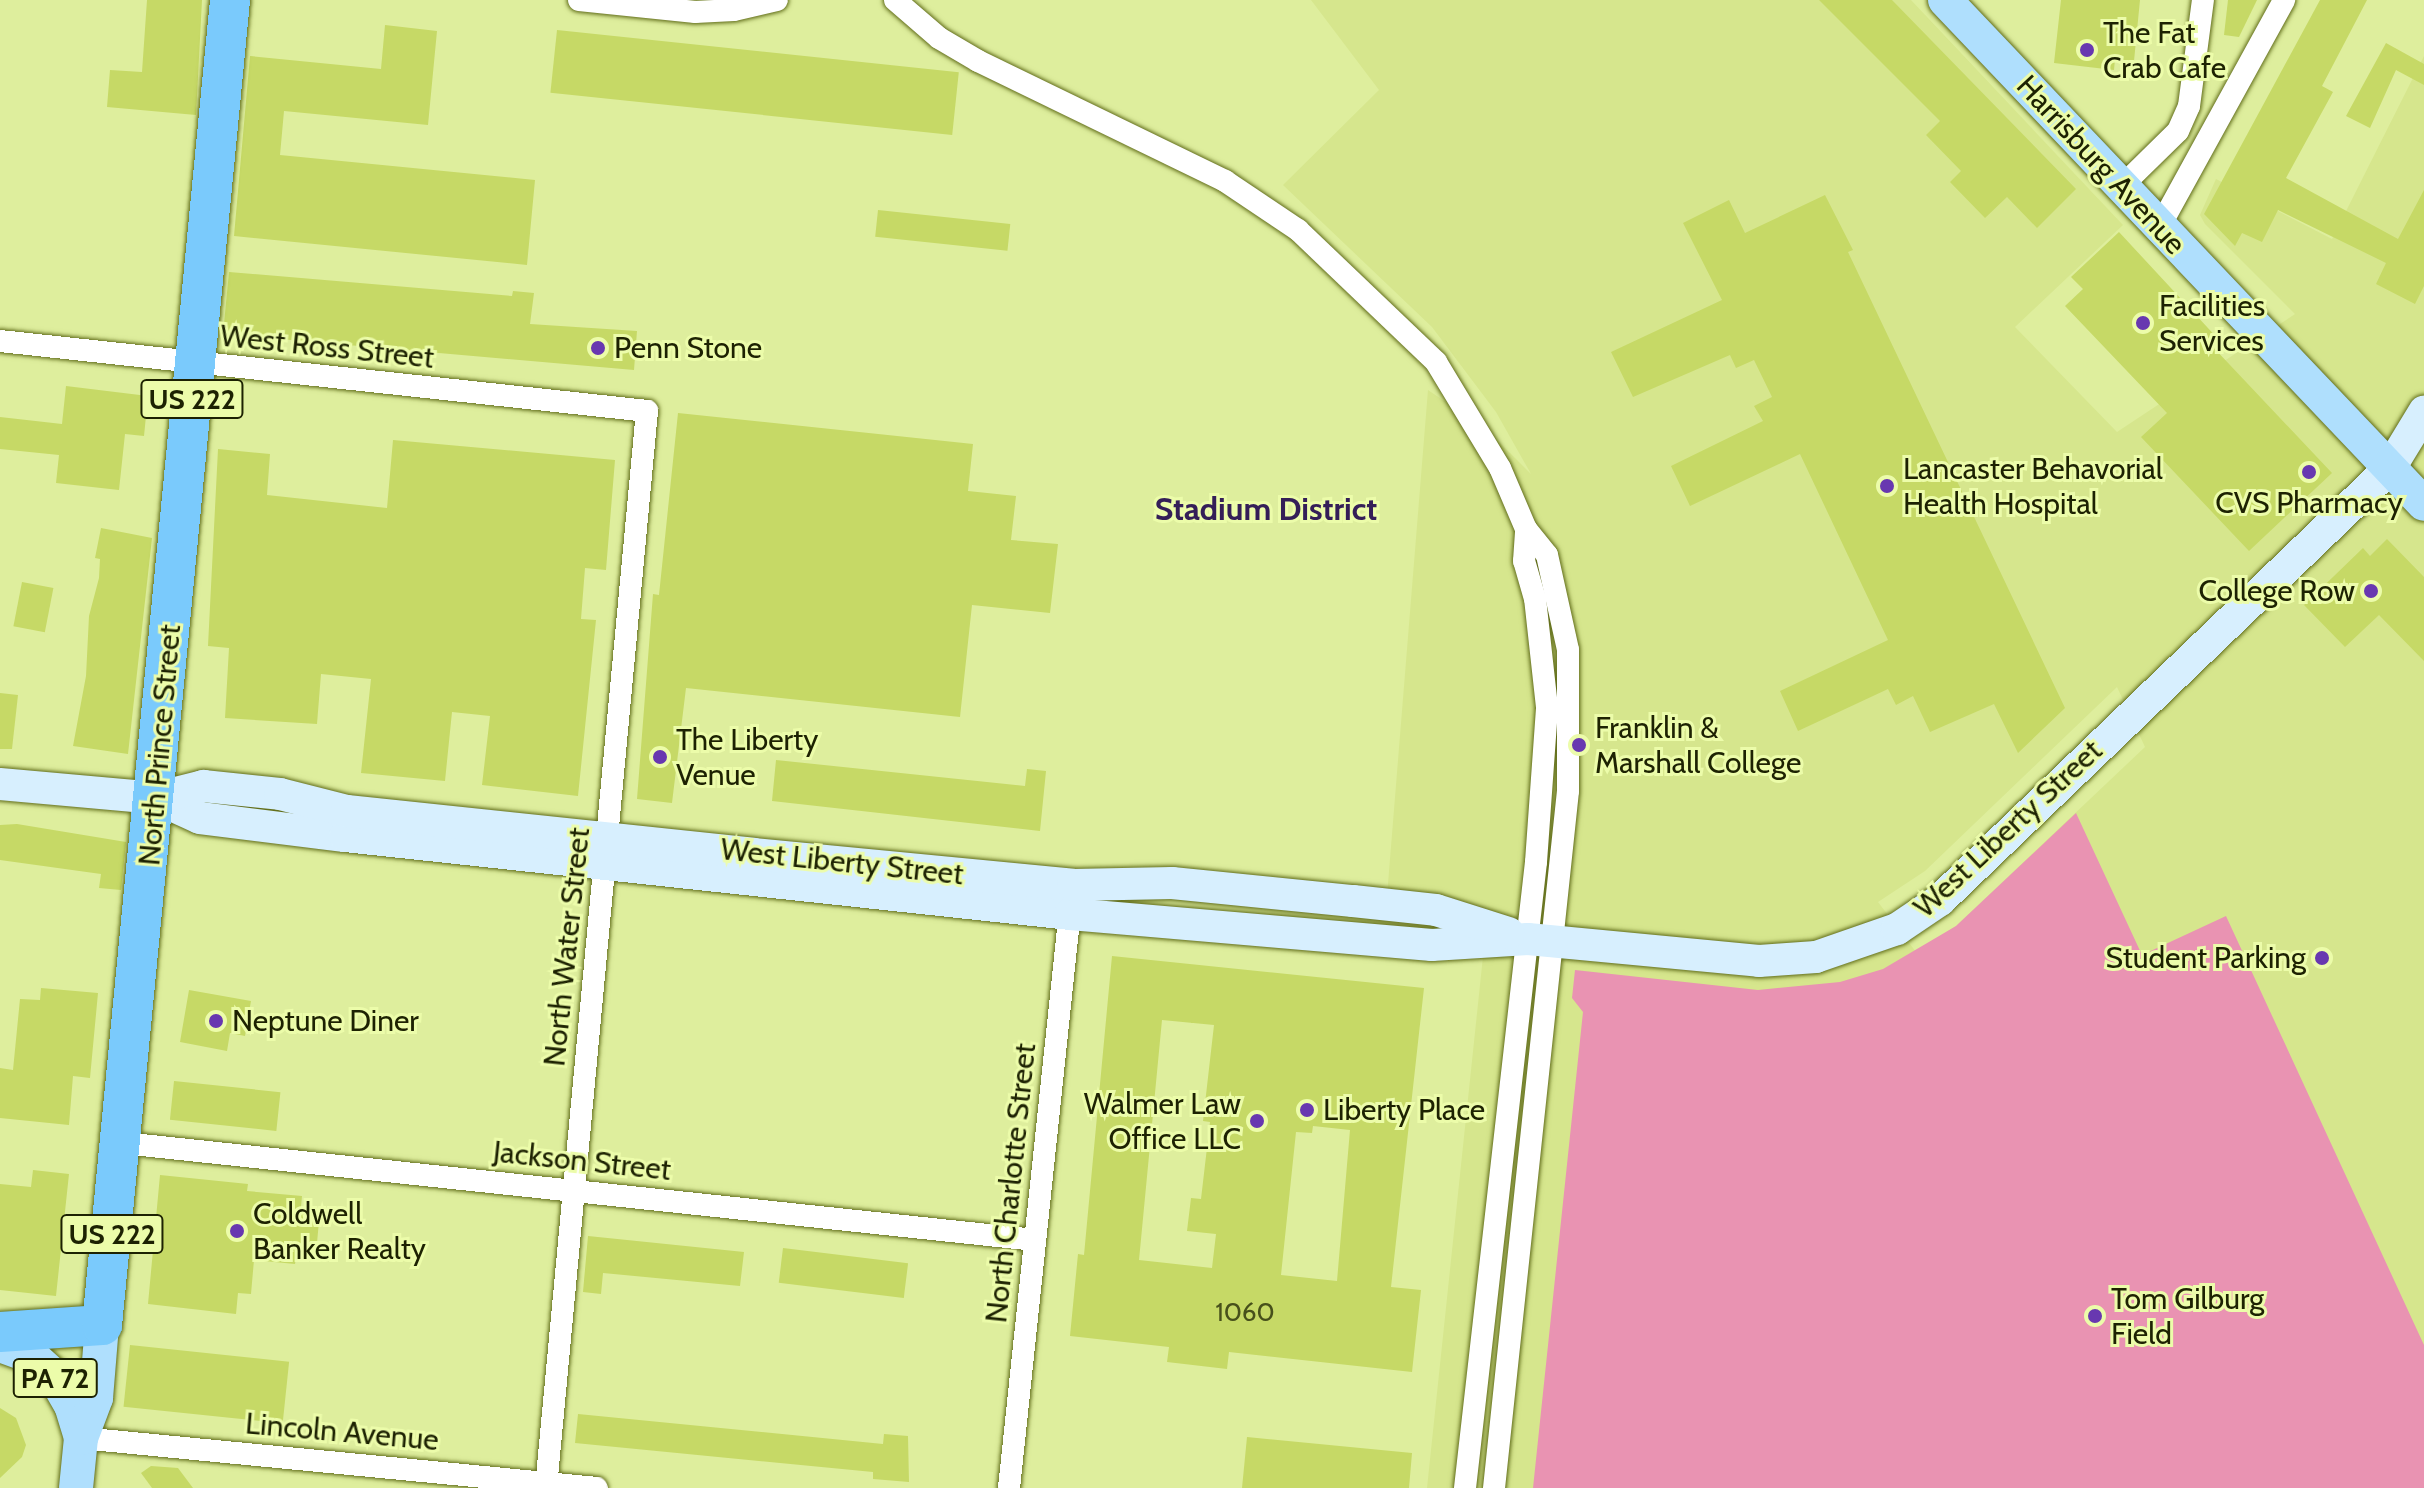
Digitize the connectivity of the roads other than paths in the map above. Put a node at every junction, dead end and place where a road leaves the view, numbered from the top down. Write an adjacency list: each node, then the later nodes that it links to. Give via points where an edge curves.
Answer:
1 (230, 0): 11 (highway, North Prince Street / US 222)
2 (579, 0): 3 (street, via 695,12)
3 (777, 0)
4 (895, 0): 20 (street, via 965,54 1225,181 1298,230 1436,362 1500,468 1526,529 1524,561 1535,599 1547,707)
5 (1945, 0): 8 (main road, Harrisburg Avenue)
6 (2203, 0): 8 (street, via 2195,79 2178,131)
7 (2284, 0): 9 (street)
8 (2122, 186): 9 (main road, Harrisburg Avenue)
9 (2160, 226): 14 (main road, Harrisburg Avenue)
10 (0, 341): 11 (street, West Ross Street)
11 (195, 362): 12 (street, West Ross Street); 17 (highway, North Prince Street / US 222)
12 (647, 411): 18 (street, North Water Street)
13 (2424, 412): 14 (main road, West Liberty Street)
14 (2390, 468): 15 (main road, Harrisburg Avenue); 20 (main road, West Liberty Street, via 1940,900 1897,929 1816,957 1759,961)
15 (2424, 504)
16 (0, 784): 17 (main road, West Liberty Street)
17 (156, 798): 18 (main road, West Liberty Street, via 200,818); 21 (highway, North Prince Street / US 222)
18 (607, 852): 19 (main road, West Liberty Street); 22 (street, North Water Street)
19 (1072, 900): 20 (main road, West Liberty Street, via 1432,945); 23 (street, North Charlotte Street)
20 (1540, 941): 32 (street); 33 (street)
21 (123, 1143): 22 (street, Jackson Street); 24 (highway, North Prince Street / US 222)
22 (573, 1189): 23 (street, Jackson Street); 28 (street, North Water Street)
23 (1035, 1240): 31 (street, North Charlotte Street)
24 (102, 1325): 25 (highway); 27 (main road, North Prince Street / PA 72, via 96,1398)
25 (0, 1332)
26 (0, 1345): 27 (main road, PA 72, via 33,1357 54,1376 71,1405)
27 (81, 1438): 28 (street, Lincoln Avenue); 29 (main road, North Prince Street / PA 72)
28 (546, 1485): 30 (street, Lincoln Avenue)
29 (76, 1488)
30 (597, 1488)
31 (1009, 1488)
32 (1465, 1488)
33 (1494, 1488)

